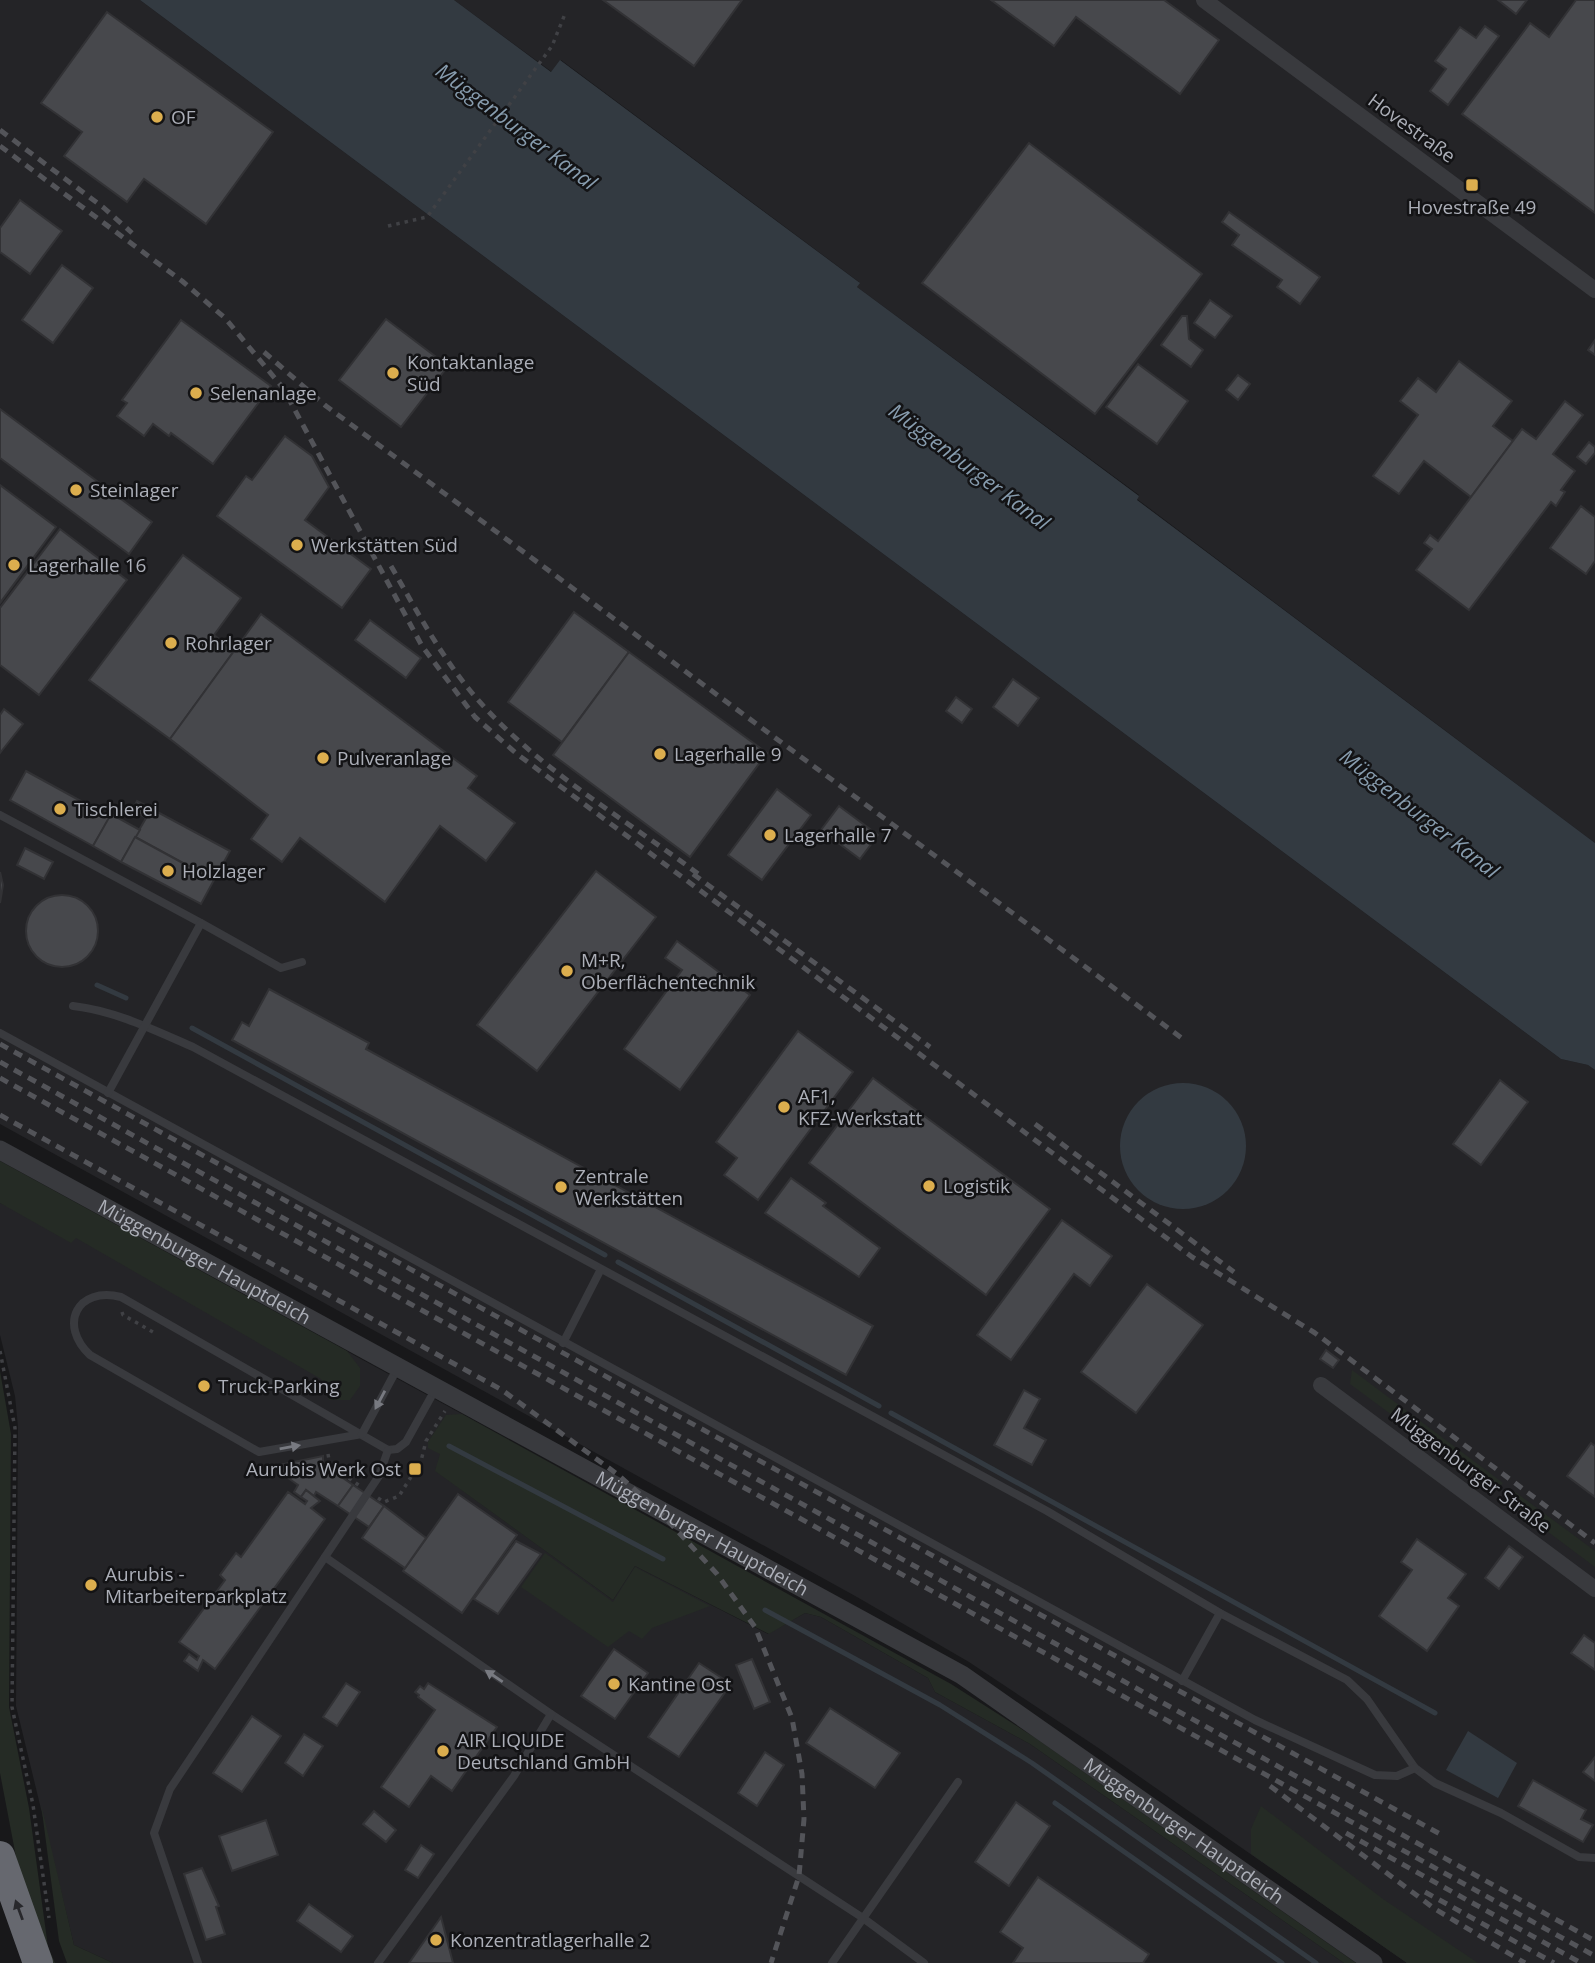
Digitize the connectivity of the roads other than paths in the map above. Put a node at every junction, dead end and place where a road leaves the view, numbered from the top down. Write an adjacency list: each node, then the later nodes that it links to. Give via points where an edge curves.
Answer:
1 (1203, 0): 2 (street, Hovestraße)
2 (1595, 290)
3 (0, 815): 4 (lane)
4 (201, 923): 5 (lane, via 281,968); 7 (lane)
5 (302, 962)
6 (73, 1006): 7 (lane, via 95,1008)
7 (145, 1025): 9 (lane); 11 (lane)
8 (0, 1033): 9 (lane)
9 (108, 1093): 12 (lane)
10 (0, 1150): 13 (street, Müggenburger Hauptdeich)
11 (601, 1269): 12 (lane); 20 (lane, via 1047,1511)
12 (563, 1343): 21 (lane)
13 (398, 1367): 15 (street, Müggenburger Hauptdeich); 16 (lane, one-way to 16)
14 (1321, 1385): 19 (street, Müggenburger Straße)
15 (436, 1388): 17 (lane, via 406,1442); 33 (street, Müggenburger Hauptdeich, via 962,1675)
16 (362, 1434): 16 (lane, one-way to 16, via 121,1297 93,1296 75,1315 74,1328 84,1350 259,1452); 17 (lane)
17 (388, 1450): 18 (lane, via 379,1476)
18 (325, 1557): 22 (lane, one-way to 18); 29 (lane, via 170,1788 154,1833)
19 (1595, 1588)
20 (1220, 1613): 21 (lane); 23 (lane, via 1347,1680 1367,1699)
21 (1182, 1681): 23 (lane, via 1375,1775 1397,1776)
22 (551, 1714): 27 (lane); 30 (lane, via 514,1776)
23 (1415, 1768): 26 (lane, via 1435,1783 1579,1857)
24 (958, 1782): 27 (lane)
25 (0, 1856): 28 (highway, one-way to 25)
26 (1595, 1858)
27 (863, 1918): 31 (lane); 32 (lane)
28 (38, 1963)
29 (198, 1963)
30 (379, 1963)
31 (832, 1963)
32 (924, 1963)
33 (1373, 1963)

